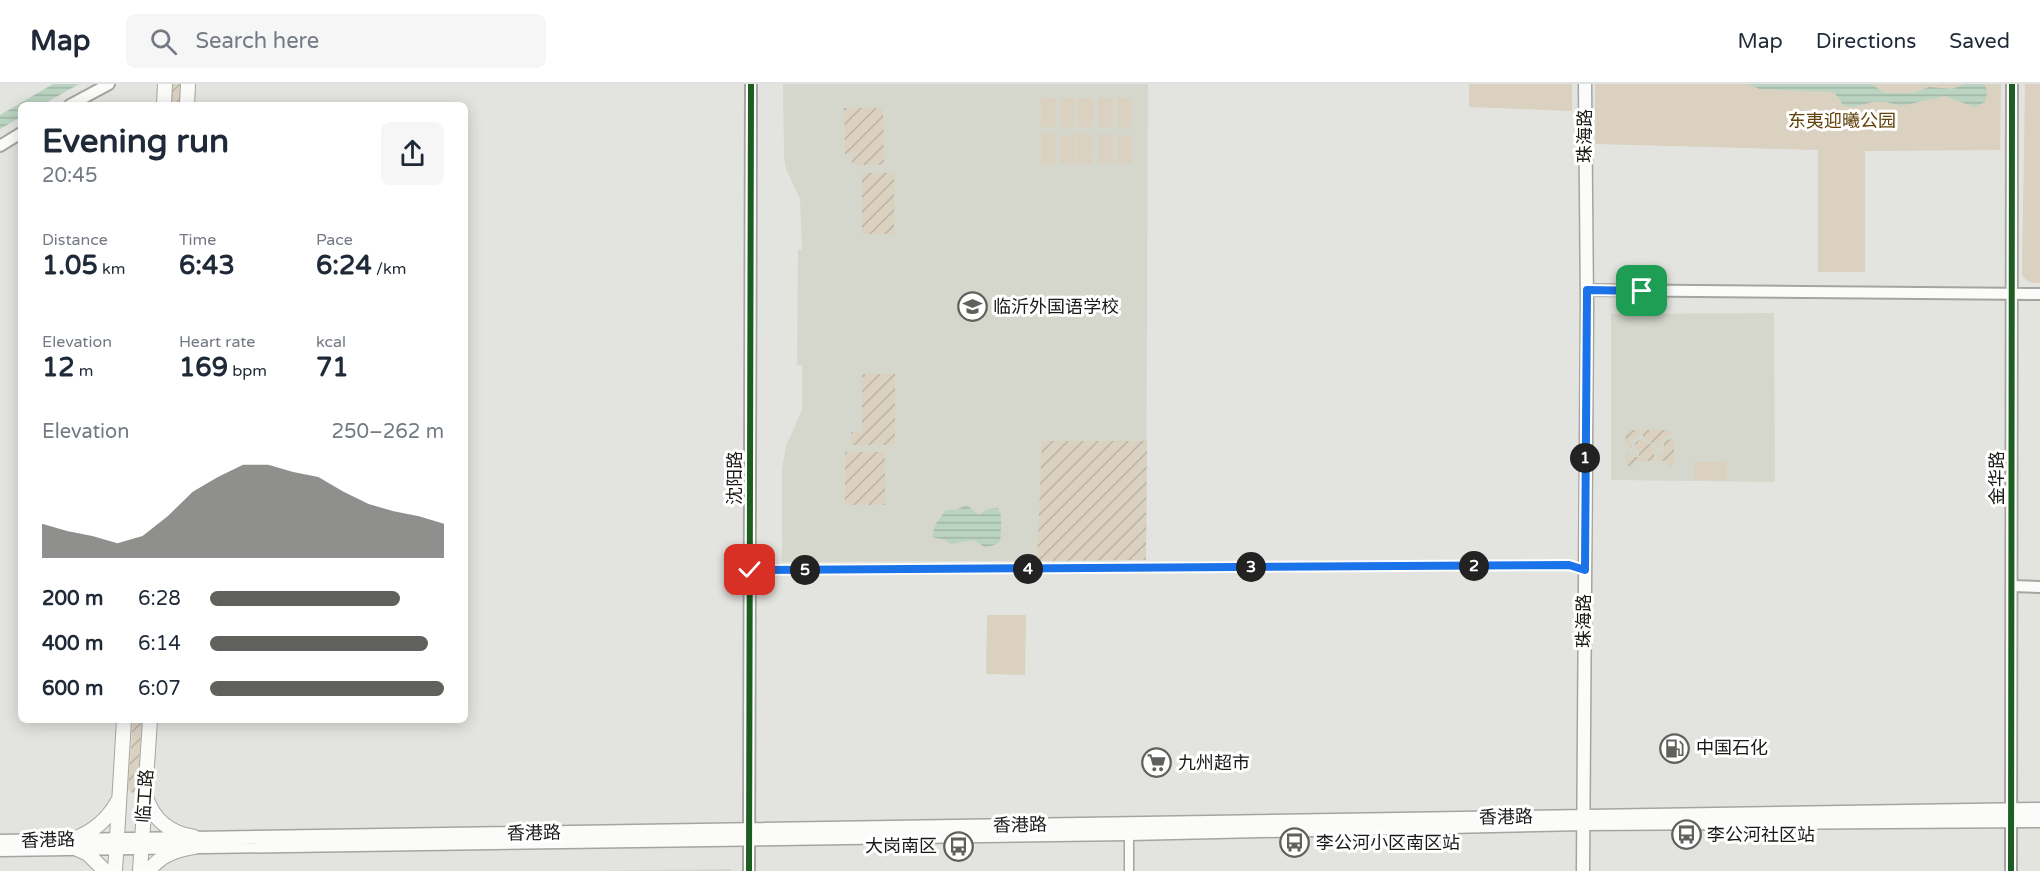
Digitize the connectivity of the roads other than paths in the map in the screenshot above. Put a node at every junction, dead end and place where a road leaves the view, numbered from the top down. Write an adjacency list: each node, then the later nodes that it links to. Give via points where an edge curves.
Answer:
1 (109, 84): 7 (street)
2 (165, 84): 8 (main road)
3 (188, 84): 9 (main road)
4 (750, 84): 15 (street, 沈阳路)
5 (1585, 84): 12 (main road, 珠海路)
6 (2012, 84): 13 (street, 金华路)
7 (76, 102)
8 (164, 102)
9 (187, 102)
10 (18, 136): 11 (street)
11 (0, 146)
12 (1587, 290): 13 (street); 16 (main road, 珠海路)
13 (2012, 294): 14 (street); 17 (street, 金华路)
14 (2040, 294)
15 (750, 570): 16 (street, via 1569,565); 28 (street, 沈阳路)
16 (1585, 570): 25 (main road, 珠海路)
17 (2012, 586): 18 (street); 24 (street, 金华路)
18 (2040, 587)
19 (124, 723): 22 (main road, 临工路)
20 (150, 723): 21 (main road, 临工路)
21 (146, 795): 30 (main road, via 158,820); 33 (main road, 临工路)
22 (119, 799): 31 (main road, via 101,824); 32 (main road, 临工路)
23 (2040, 809): 24 (main road, 香港路)
24 (2011, 816): 25 (main road, 香港路); 26 (main road, 香港路); 42 (street, 金华路)
25 (1583, 819): 27 (main road, 香港路); 41 (main road, 珠海路)
26 (2040, 821)
27 (1129, 829): 28 (main road, 香港路); 40 (street)
28 (749, 834): 30 (main road, 香港路); 39 (street, 沈阳路)
29 (0, 841): 31 (main road, 香港路)
30 (194, 842): 33 (main road, 香港路); 38 (main road, via 165,856)
31 (74, 843): 32 (main road, 香港路); 34 (main road, 香港路); 35 (main road)
32 (116, 843): 33 (main road, 香港路); 36 (main road, 临工路)
33 (142, 843): 37 (main road, 临工路)
34 (0, 850)
35 (105, 871)
36 (115, 871)
37 (140, 871)
38 (149, 871)
39 (749, 871)
40 (1129, 871)
41 (1583, 871)
42 (2011, 871)

